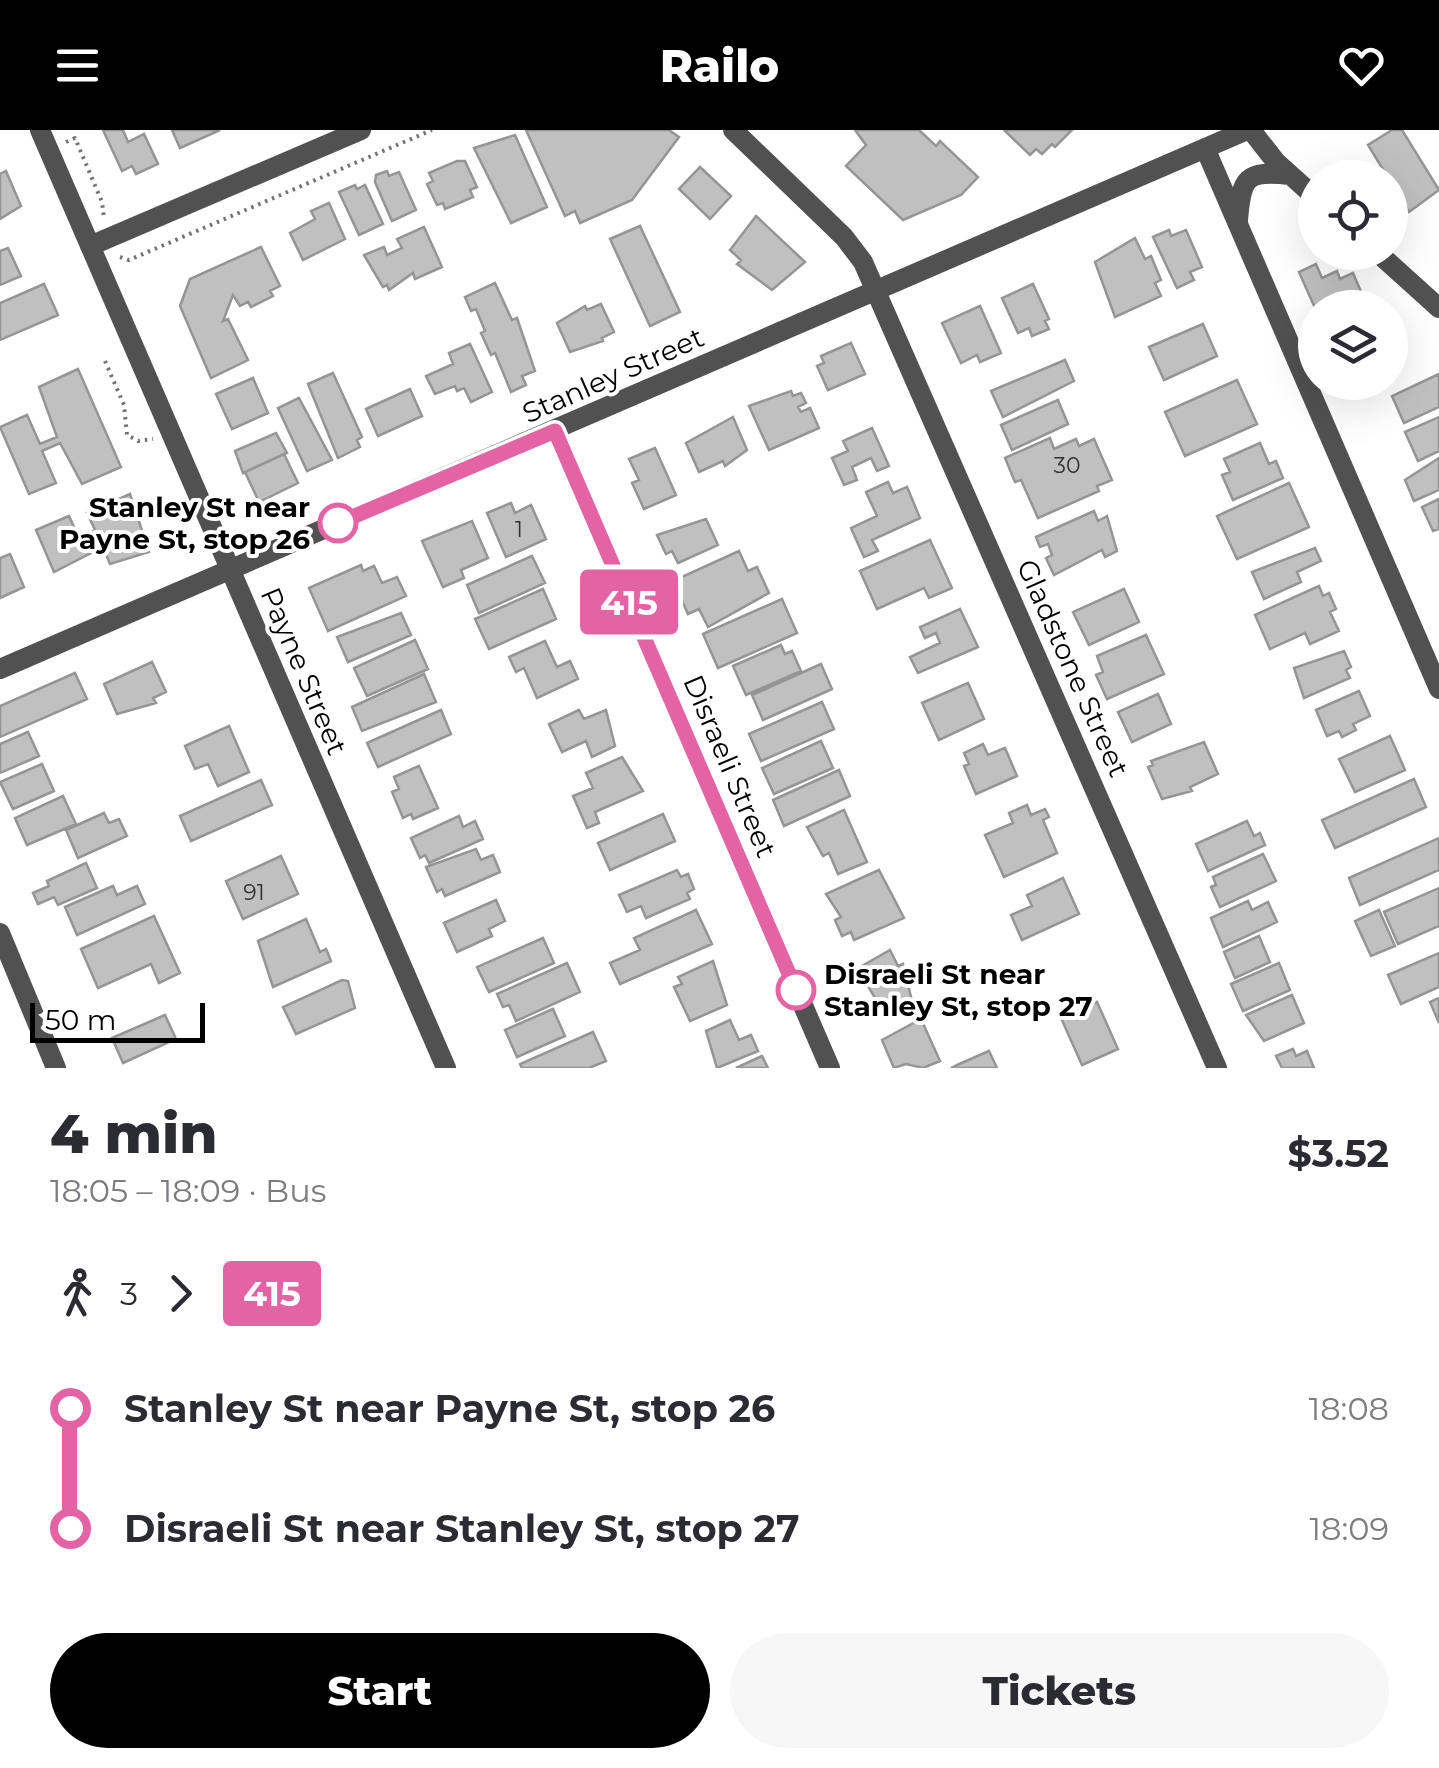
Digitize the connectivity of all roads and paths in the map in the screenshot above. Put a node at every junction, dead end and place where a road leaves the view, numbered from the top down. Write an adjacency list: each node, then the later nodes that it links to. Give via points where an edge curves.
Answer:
1 (40, 130): 12 (street, Payne Street)
2 (360, 130): 12 (street)
3 (432, 130): 13 (path, via 129,260)
4 (733, 130): 15 (street, Gladstone Street, via 844,237)
5 (1243, 131): 7 (street, Stanley Street); 8 (street)
6 (62, 144): 10 (path, via 75,138)
7 (1205, 148): 11 (street); 15 (street, Stanley Street)
8 (1290, 175): 9 (street); 11 (street, via 1248,178)
9 (1298, 182)
10 (104, 219)
11 (1238, 224): 22 (street)
12 (90, 246): 19 (street, Payne Street)
13 (120, 257)
14 (1397, 270): 16 (street)
15 (877, 290): 18 (street, Stanley Street); 27 (street, Gladstone Street)
16 (1439, 308)
17 (105, 361): 19 (path, via 124,405 129,438)
18 (555, 431): 20 (street, Stanley Street); 26 (street, Disraeli Street)
19 (172, 434): 20 (street, Payne Street)
20 (230, 570): 21 (street, Stanley Street); 25 (street, Payne Street)
21 (0, 669)
22 (1439, 688)
23 (0, 933): 24 (street)
24 (56, 1068)
25 (446, 1068)
26 (830, 1068)
27 (1217, 1068)

